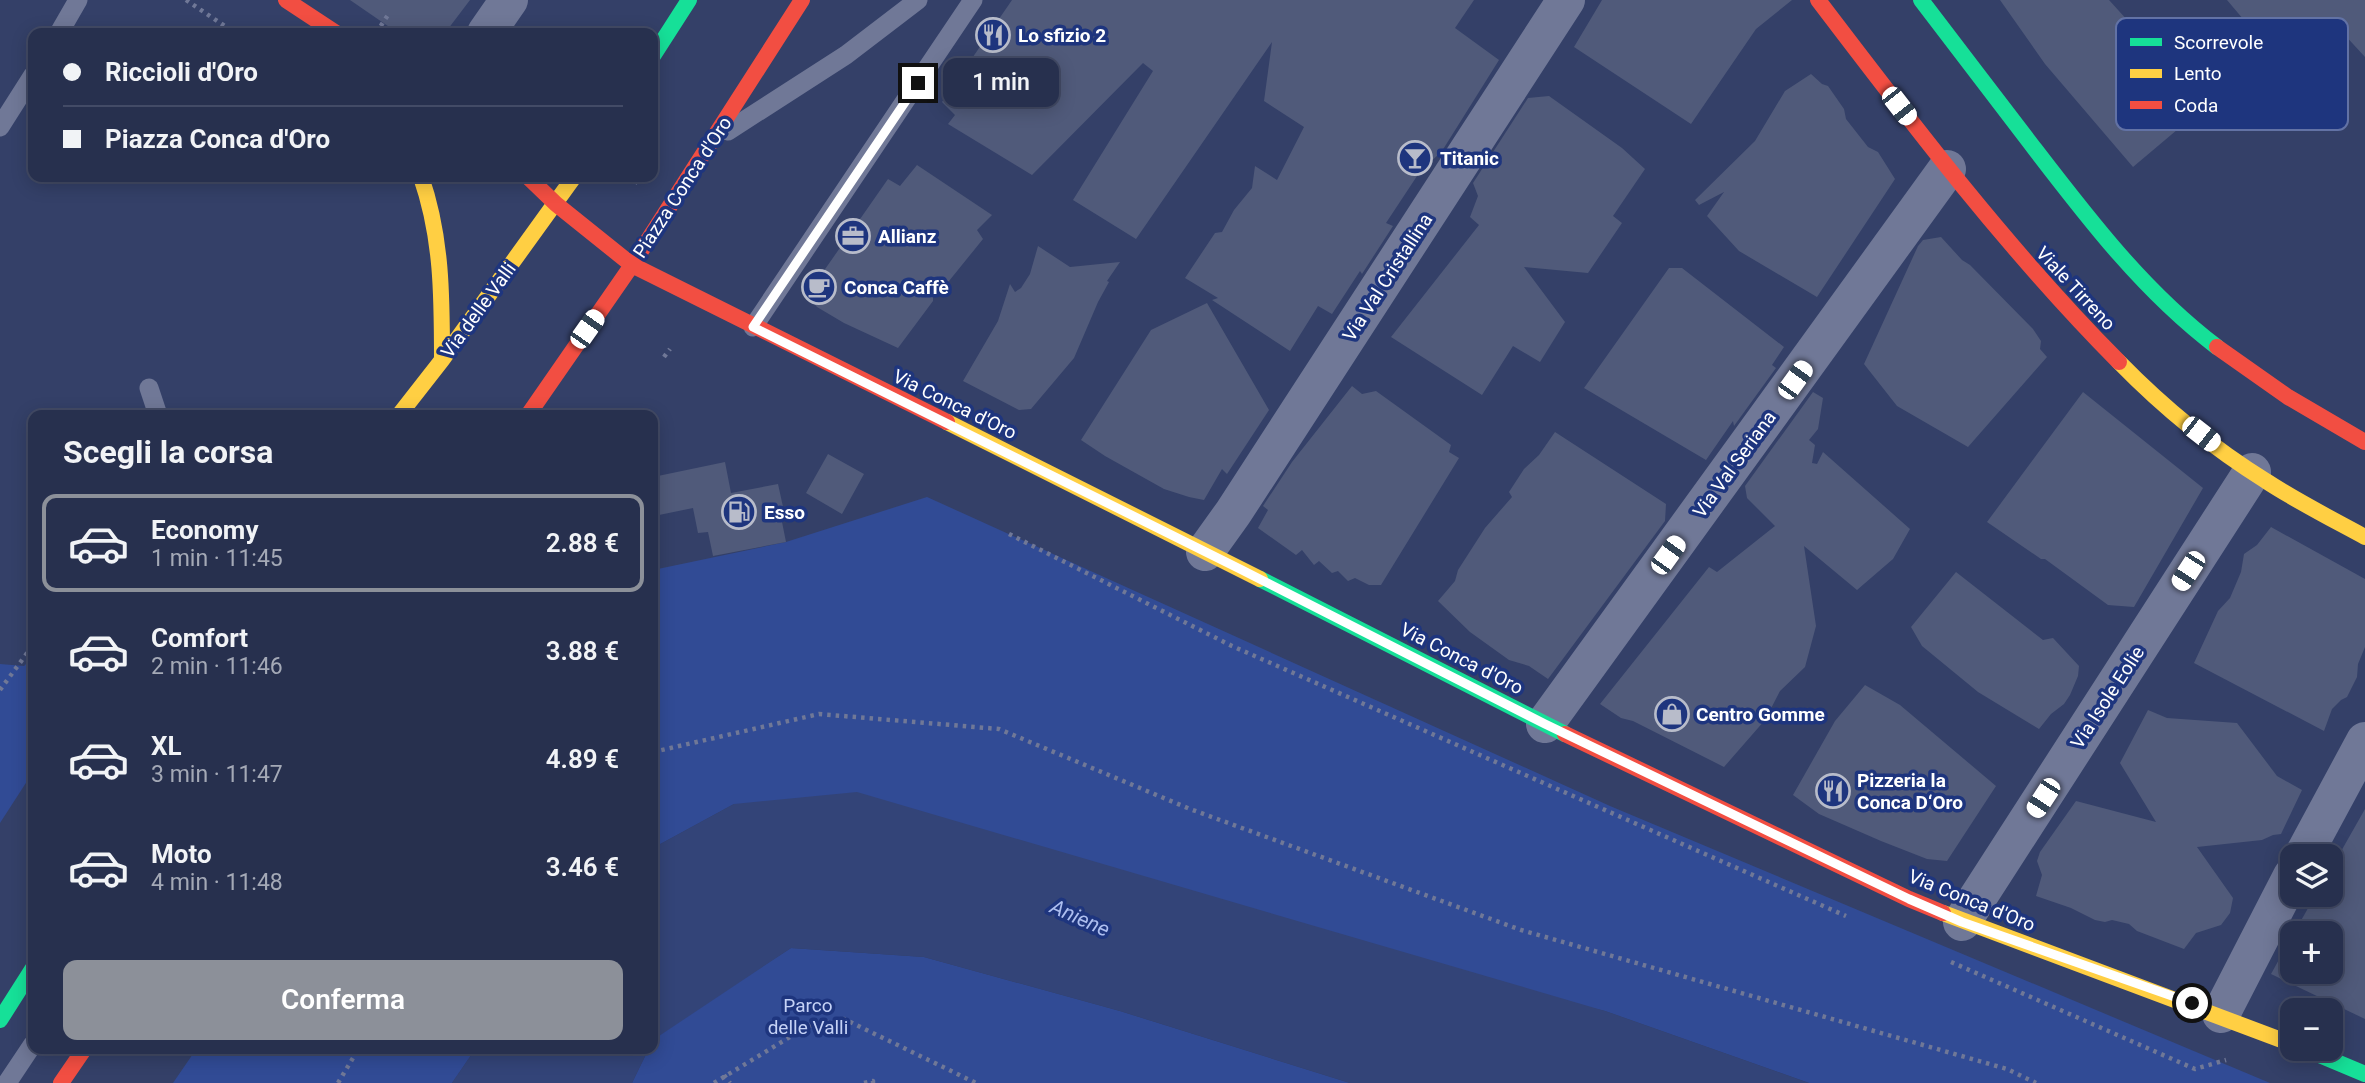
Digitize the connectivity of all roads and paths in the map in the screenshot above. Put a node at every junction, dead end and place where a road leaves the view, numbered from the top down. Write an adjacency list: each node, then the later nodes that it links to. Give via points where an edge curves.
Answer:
1 (78, 0): 13 (lane)
2 (186, 0): 14 (path)
3 (286, 0): 15 (street)
4 (509, 0): 17 (street)
5 (688, 0): 18 (street)
6 (802, 0): 21 (street, Piazza Conca d'Oro)
7 (918, 0): 21 (lane, via 846,55)
8 (974, 0): 28 (lane)
9 (1566, 0): 40 (street, Via Val Cristallina)
10 (1818, 0): 22 (street, Viale Tirreno)
11 (1921, 0): 36 (street, via 2063,187 2145,284 2246,367)
12 (390, 12): 16 (path)
13 (62, 28)
14 (228, 28)
15 (325, 28)
16 (381, 28)
17 (489, 28)
18 (658, 48)
19 (28, 83): 20 (lane)
20 (0, 127)
21 (712, 141): 27 (street, Piazza Conca d'Oro)
22 (1947, 169): 37 (street, Viale Tirreno, via 2028,269 2100,345 2153,394); 43 (street, Via Val Seriana)
23 (423, 182): 31 (street, via 440,245)
24 (533, 182): 26 (street)
25 (571, 182): 26 (street)
26 (556, 204): 27 (street, Piazza Conca d'Oro); 31 (street, Via delle Valli)
27 (632, 265): 28 (street, Via Conca d'Oro); 35 (street)
28 (753, 327): 40 (street, Via Conca d'Oro)
29 (670, 349): 30 (path)
30 (664, 357)
31 (442, 360): 34 (street, Via delle Valli)
32 (149, 388): 33 (lane)
33 (156, 410)
34 (403, 410)
35 (531, 410)
36 (2365, 442)
37 (2252, 472): 39 (street, Viale Tirreno); 49 (street, Via Isole Eolie)
38 (1009, 534): 48 (path, via 1232,646)
39 (2365, 537)
40 (1205, 552): 43 (street, Via Conca d'Oro)
41 (28, 652): 42 (path)
42 (0, 691)
43 (1545, 724): 49 (street, Via Conca d'Oro)
44 (2365, 741): 46 (street)
45 (658, 751): 70 (path, via 818,714 999,729 1190,809 1521,930 2007,1069)
46 (2310, 844)
47 (2280, 899): 52 (street)
48 (1857, 920)
49 (1962, 922): 52 (street, Via Conca d'Oro)
50 (1945, 959): 58 (path, via 2195,1069)
51 (28, 976): 53 (street)
52 (2221, 1014): 54 (street, Via Conca d'Oro)
53 (0, 1020)
54 (2280, 1039)
55 (28, 1052): 62 (lane)
56 (81, 1054): 63 (street)
57 (355, 1054): 64 (path)
58 (2234, 1058)
59 (2334, 1061): 60 (street)
60 (2365, 1074)
61 (724, 1075): 65 (path); 66 (path); 69 (path, via 808,1026 844,1019)
62 (7, 1083)
63 (61, 1083)
64 (338, 1083)
65 (714, 1083)
66 (730, 1083)
67 (864, 1083): 68 (path)
68 (873, 1083)
69 (976, 1083)
70 (2036, 1083)

